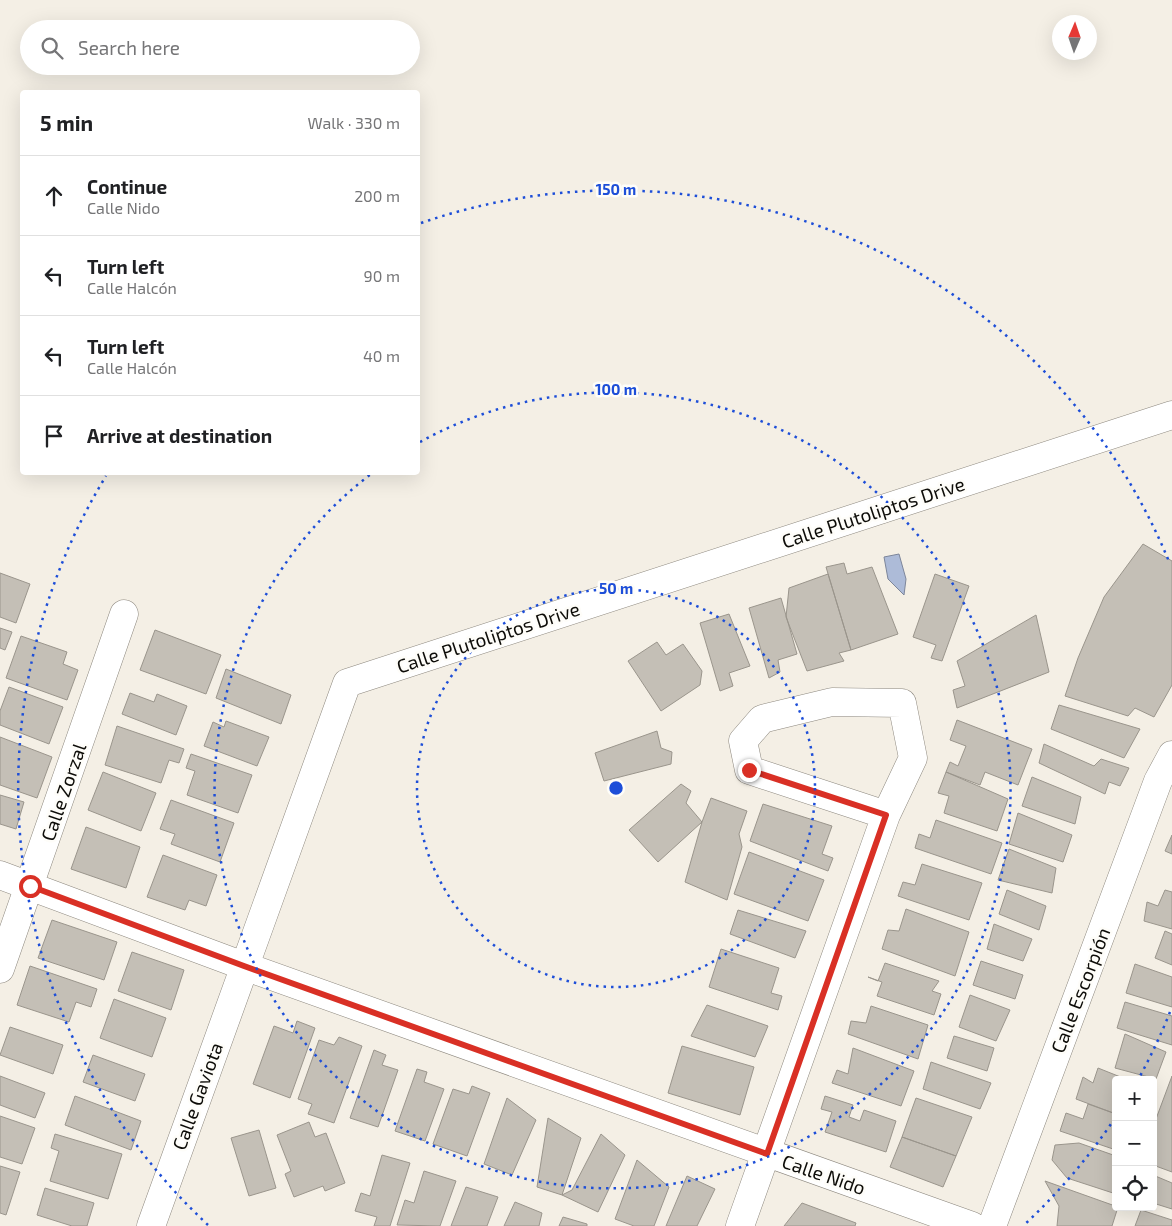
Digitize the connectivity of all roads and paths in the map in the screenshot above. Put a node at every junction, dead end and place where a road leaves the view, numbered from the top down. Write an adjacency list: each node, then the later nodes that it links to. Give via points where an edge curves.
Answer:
1 (1172, 416): 7 (street, Calle Plutoliptos Drive, via 347,683)
2 (124, 614): 6 (street, Calle Zorzal)
3 (1172, 755): 13 (street, Calle Escorpión, via 1158,781)
4 (886, 815): 4 (street, via 913,758 902,703 832,702 762,719 743,740 749,770); 9 (street)
5 (0, 875): 6 (street, Calle Nido)
6 (30, 886): 7 (street, Calle Nido); 8 (street, Calle Zorzal)
7 (244, 966): 9 (street, Calle Nido); 10 (street, Calle Gaviota)
8 (0, 969)
9 (767, 1154): 11 (street); 12 (street, Calle Nido)
10 (151, 1226)
11 (740, 1226)
12 (972, 1226)
13 (992, 1226)

